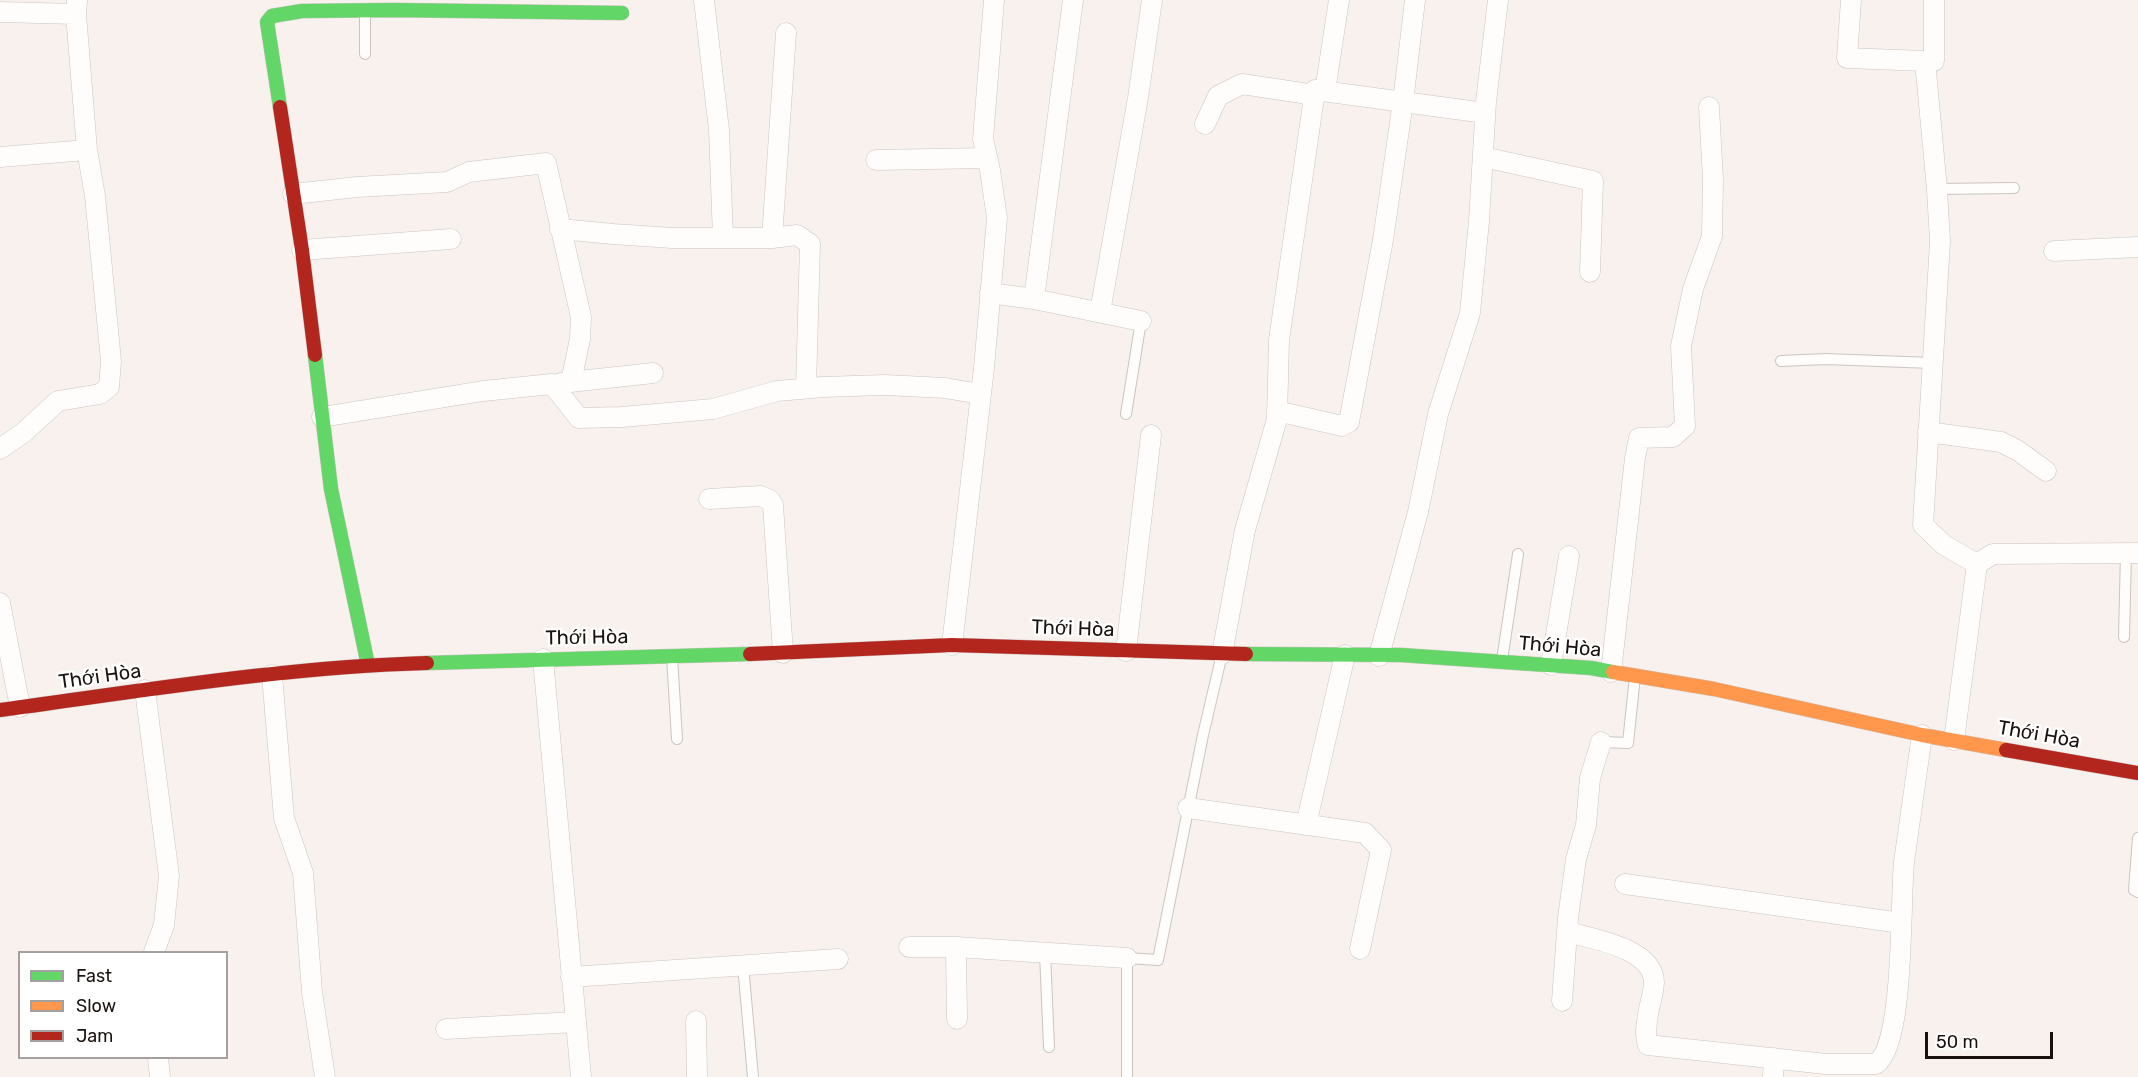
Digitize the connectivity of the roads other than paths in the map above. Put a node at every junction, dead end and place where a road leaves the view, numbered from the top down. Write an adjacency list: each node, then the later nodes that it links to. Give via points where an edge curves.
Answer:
1 (265, 0): 15 (street)
2 (704, 0): 33 (street, via 719,130)
3 (994, 0): 27 (street, via 982,139)
4 (1073, 0): 41 (street)
5 (1152, 0): 42 (street)
6 (1339, 0): 19 (street)
7 (1415, 0): 20 (street)
8 (1498, 0): 22 (street)
9 (1851, 0): 18 (street, via 1847,58)
10 (1934, 0): 18 (street, via 1934,61)
11 (77, 7): 13 (street); 24 (street)
12 (365, 10): 14 (street); 15 (street, via 302,11 272,16); 17 (lane)
13 (0, 12)
14 (622, 13)
15 (267, 22): 31 (street)
16 (786, 33): 34 (street)
17 (365, 54)
18 (1925, 61): 30 (street)
19 (1320, 93): 20 (street); 23 (street, via 1242,84 1218,96); 50 (street, via 1278,340)
20 (1403, 102): 22 (street); 50 (street, via 1383,240 1349,422 1342,426)
21 (1709, 107): 75 (street, via 1712,236 1693,289 1681,346 1685,426 1673,437 1639,438)
22 (1485, 113): 26 (street)
23 (1205, 124)
24 (87, 150): 25 (street); 55 (street, via 111,361 109,387 100,394 58,400)
25 (0, 157)
26 (1483, 157): 39 (street, via 1593,182); 70 (street, via 1470,313 1438,414 1418,512)
27 (987, 158): 28 (street); 40 (street, via 997,218)
28 (876, 160)
29 (2014, 188): 30 (lane)
30 (1938, 189): 45 (street, via 1940,242)
31 (293, 194): 32 (street, via 447,182 469,172 546,163); 37 (street)
32 (560, 229): 33 (street); 47 (street, via 581,318 580,339)
33 (723, 238): 34 (street)
34 (772, 238): 48 (street, via 796,235 810,244)
35 (452, 239): 37 (street)
36 (2138, 247): 38 (street)
37 (302, 250): 52 (street)
38 (2054, 251)
39 (1590, 272)
40 (990, 293): 41 (street); 49 (street)
41 (1034, 299): 42 (street)
42 (1100, 312): 43 (street)
43 (1141, 321): 51 (lane)
44 (1781, 362): 45 (lane, via 1826,359)
45 (1932, 363): 53 (street)
46 (653, 373): 47 (street)
47 (561, 383): 48 (street, via 579,418 713,409); 52 (street)
48 (806, 388): 49 (street, via 885,385)
49 (980, 394): 64 (street)
50 (1277, 411): 67 (street, via 1245,530)
51 (1126, 414)
52 (322, 417): 73 (street, via 331,489)
53 (1928, 432): 56 (street, via 2001,442); 61 (street, via 1923,525 1944,545)
54 (1151, 435): 65 (street)
55 (0, 449)
56 (2046, 471)
57 (709, 499): 66 (street, via 761,496 773,505)
58 (2132, 553): 61 (street, via 1993,554); 63 (lane)
59 (1518, 554): 72 (lane)
60 (1569, 556): 74 (street)
61 (1977, 564): 83 (street)
62 (0, 603): 79 (street)
63 (2124, 637)
64 (952, 645): 65 (street, Thới Hòa); 66 (street, Thới Hòa)
65 (1126, 651): 67 (street, Thới Hòa)
66 (783, 653): 68 (street, Thới Hòa)
67 (1222, 654): 69 (street, Thới Hòa); 86 (lane)
68 (672, 656): 71 (street, Thới Hòa); 82 (lane)
69 (1345, 656): 70 (street, Thới Hòa); 87 (street)
70 (1379, 656): 72 (street, Thới Hòa)
71 (543, 659): 73 (street, Thới Hòa); 101 (street)
72 (1502, 661): 74 (street, Thới Hòa)
73 (368, 665): 76 (street, Thới Hòa)
74 (1551, 665): 75 (street, Thới Hòa)
75 (1611, 672): 77 (street, Thới Hòa)
76 (272, 675): 78 (street, Thới Hòa); 112 (street, via 284,818 303,873 312,992)
77 (1635, 675): 81 (street, Thới Hòa); 84 (lane, via 1628,743)
78 (145, 690): 79 (street, Thới Hòa); 96 (street, via 169,876 164,926)
79 (20, 707): 80 (street, Thới Hòa)
80 (0, 710)
81 (1922, 735): 83 (street, Thới Hòa); 91 (street, via 1904,865)
82 (677, 739)
83 (1954, 740): 85 (street, Thới Hòa)
84 (1601, 742): 92 (street, via 1590,778)
85 (2138, 773)
86 (1188, 808): 87 (street); 98 (lane, via 1158,960)
87 (1306, 825): 95 (street, via 1365,833 1381,849)
88 (2138, 838): 90 (lane, via 2134,890)
89 (1625, 884): 91 (street)
90 (2138, 892)
91 (1901, 923): 110 (street, via 1894,1019 1884,1056 1876,1064)
92 (1568, 932): 102 (street); 109 (street, via 1612,944 1638,956 1650,968 1654,983 1646,1027 1648,1045)
93 (909, 947): 94 (street)
94 (956, 948): 97 (street); 103 (street)
95 (1359, 949)
96 (154, 951)
97 (1045, 953): 98 (street); 107 (lane)
98 (1127, 958): 116 (lane)
99 (838, 959): 100 (street)
100 (743, 965): 101 (street); 115 (lane)
101 (571, 977): 105 (street)
102 (1562, 1001)
103 (957, 1019)
104 (696, 1021): 114 (street)
105 (576, 1022): 106 (street); 113 (street)
106 (446, 1029)
107 (1048, 1047)
108 (158, 1059): 111 (street)
109 (1773, 1067): 110 (street, via 1826,1064)
110 (1857, 1071)
111 (160, 1077)
112 (325, 1077)
113 (581, 1077)
114 (697, 1077)
115 (753, 1077)
116 (1127, 1077)

